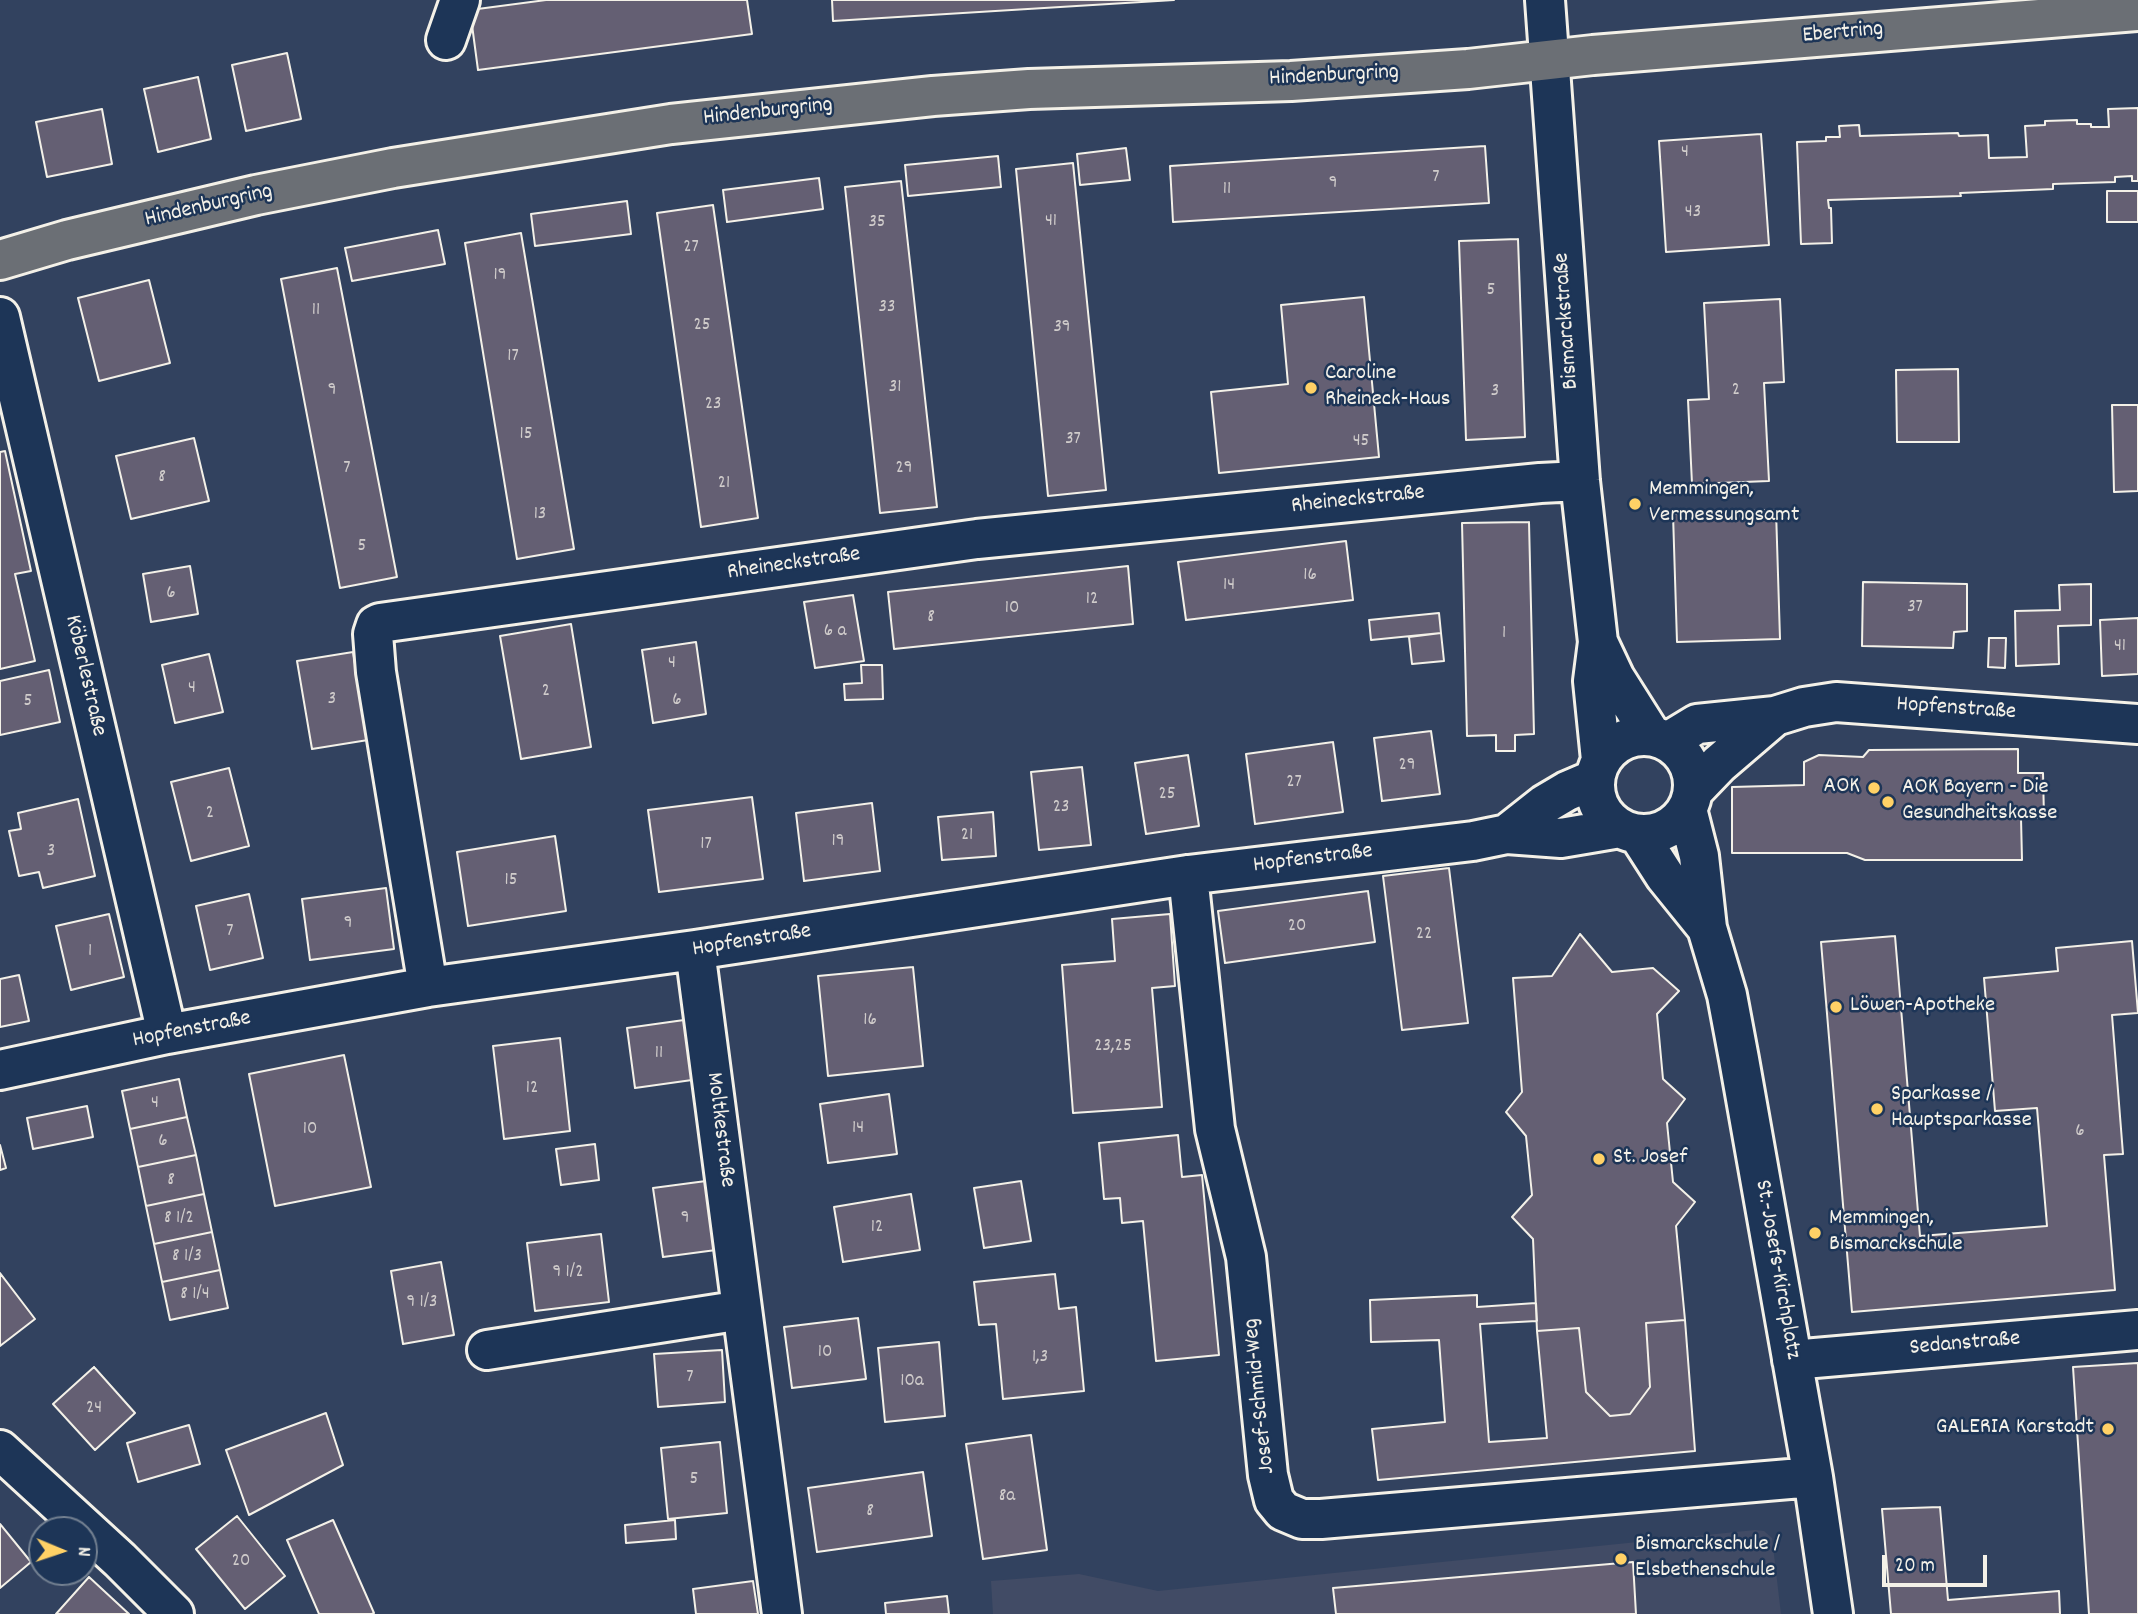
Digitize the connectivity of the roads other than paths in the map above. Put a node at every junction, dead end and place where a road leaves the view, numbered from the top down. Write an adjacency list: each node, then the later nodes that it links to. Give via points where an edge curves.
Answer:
1 (460, 0): 4 (street)
2 (1545, 0): 5 (street, Bismarckstraße)
3 (2138, 11): 5 (main road, Ebertring)
4 (446, 40)
5 (1549, 59): 6 (main road, Hindenburgring, via 1291,81 933,96 671,124 393,168 256,195); 8 (street, Bismarckstraße)
6 (0, 260)
7 (0, 317): 21 (street, Köberlestraße)
8 (1580, 481): 9 (street, Bismarckstraße); 20 (street, Rheineckstraße, via 977,539 380,623 373,634 376,672)
9 (1598, 642): 12 (street, Bismarckstraße, via 1615,678); 13 (street, Bismarckstraße, via 1593,681)
10 (1775, 716): 11 (street, Hopfenstraße, via 1836,702); 12 (street, Hopfenstraße, via 1697,724); 14 (street, Hopfenstraße, via 1719,764)
11 (2138, 724)
12 (1660, 738): 13 (street, via 1631,737 1614,746); 14 (street, Bismarckstraße, via 1688,762)
13 (1598, 770): 15 (street, Bismarckstraße, via 1597,798 1605,815); 16 (street, Hopfenstraße)
14 (1691, 800): 15 (street, via 1675,824 1658,832); 18 (street, St.-Josefs-Kirchplatz)
15 (1629, 831): 16 (street, Hopfenstraße, via 1561,838); 18 (street, St.-Josefs-Kirchplatz)
16 (1507, 834): 17 (street, Hopfenstraße)
17 (1188, 875): 19 (street, Hopfenstraße); 28 (street, Josef-Schmid-Weg, via 1215,1129 1246,1257 1268,1475 1283,1511 1302,1519 1321,1519)
18 (1706, 928): 26 (street, St.-Josefs-Kirchplatz, via 1727,995)
19 (695, 950): 20 (street, Hopfenstraße); 23 (street, Moltkestraße)
20 (428, 987): 21 (street, Hopfenstraße)
21 (167, 1034): 22 (street, Hopfenstraße)
22 (0, 1070)
23 (743, 1310): 25 (street); 30 (street, Moltkestraße)
24 (2138, 1331): 26 (street, Sedanstraße)
25 (487, 1350)
26 (1792, 1360): 28 (street, St.-Josefs-Kirchplatz)
27 (0, 1450): 29 (street)
28 (1813, 1476): 31 (street, St.-Josefs-Kirchplatz)
29 (174, 1614)
30 (782, 1614)
31 (1833, 1614)

